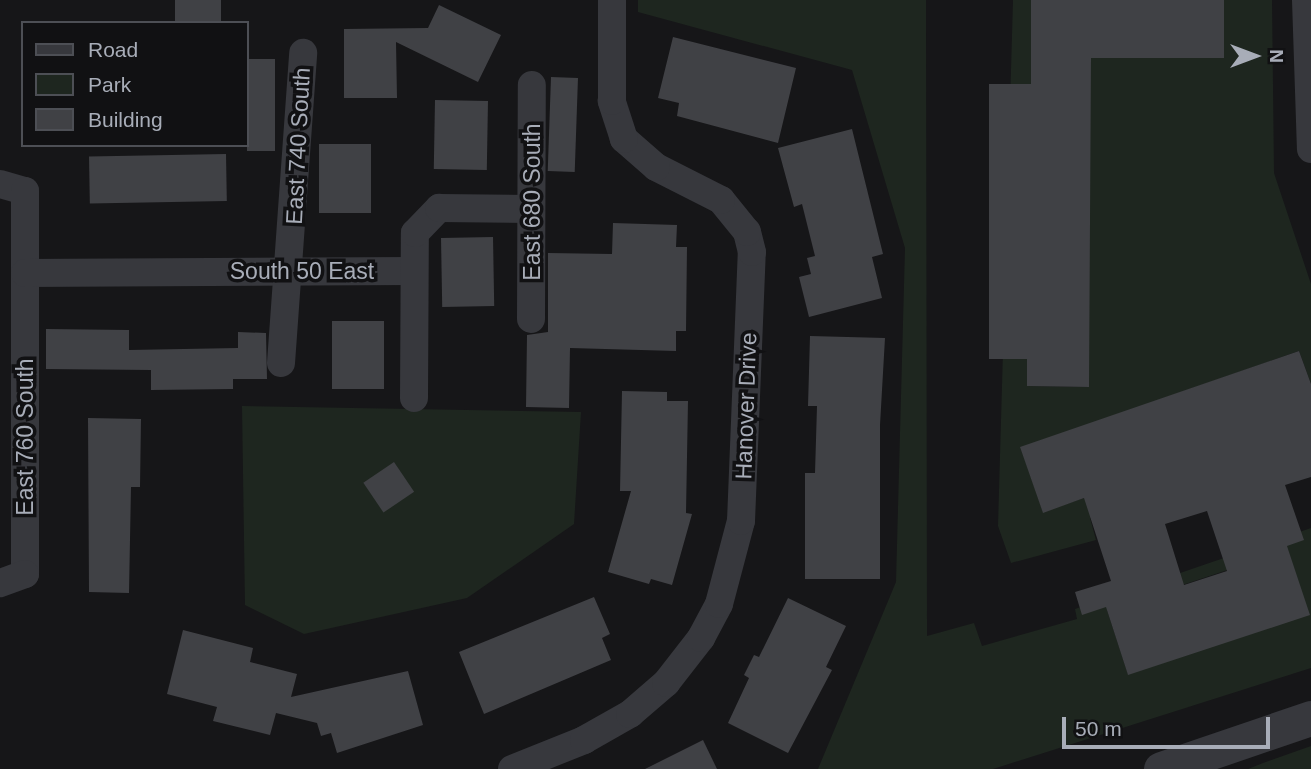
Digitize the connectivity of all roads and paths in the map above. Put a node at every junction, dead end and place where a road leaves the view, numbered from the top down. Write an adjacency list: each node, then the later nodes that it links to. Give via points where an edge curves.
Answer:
1 (612, 0): 16 (street, Hanover Drive, via 612,101 624,139 656,167 721,200 736,213 750,242 741,521 719,604 701,638 666,683 630,714 584,740)
2 (1306, 0): 5 (street)
3 (303, 53): 8 (street, East 740 South, via 292,239)
4 (532, 85): 7 (street, East 680 South)
5 (1311, 149)
6 (0, 184): 10 (street, via 25,191)
7 (531, 209): 9 (street, via 439,208 415,233); 11 (street, East 680 South)
8 (284, 271): 9 (street, South 50 East); 10 (street, South 50 East); 12 (street, East 740 South)
9 (414, 271): 13 (street)
10 (25, 273): 14 (street, East 760 South, via 25,574)
11 (531, 318)
12 (281, 363)
13 (414, 398)
14 (0, 583)
15 (1311, 718): 17 (street)
16 (512, 769)
17 (1161, 769)

